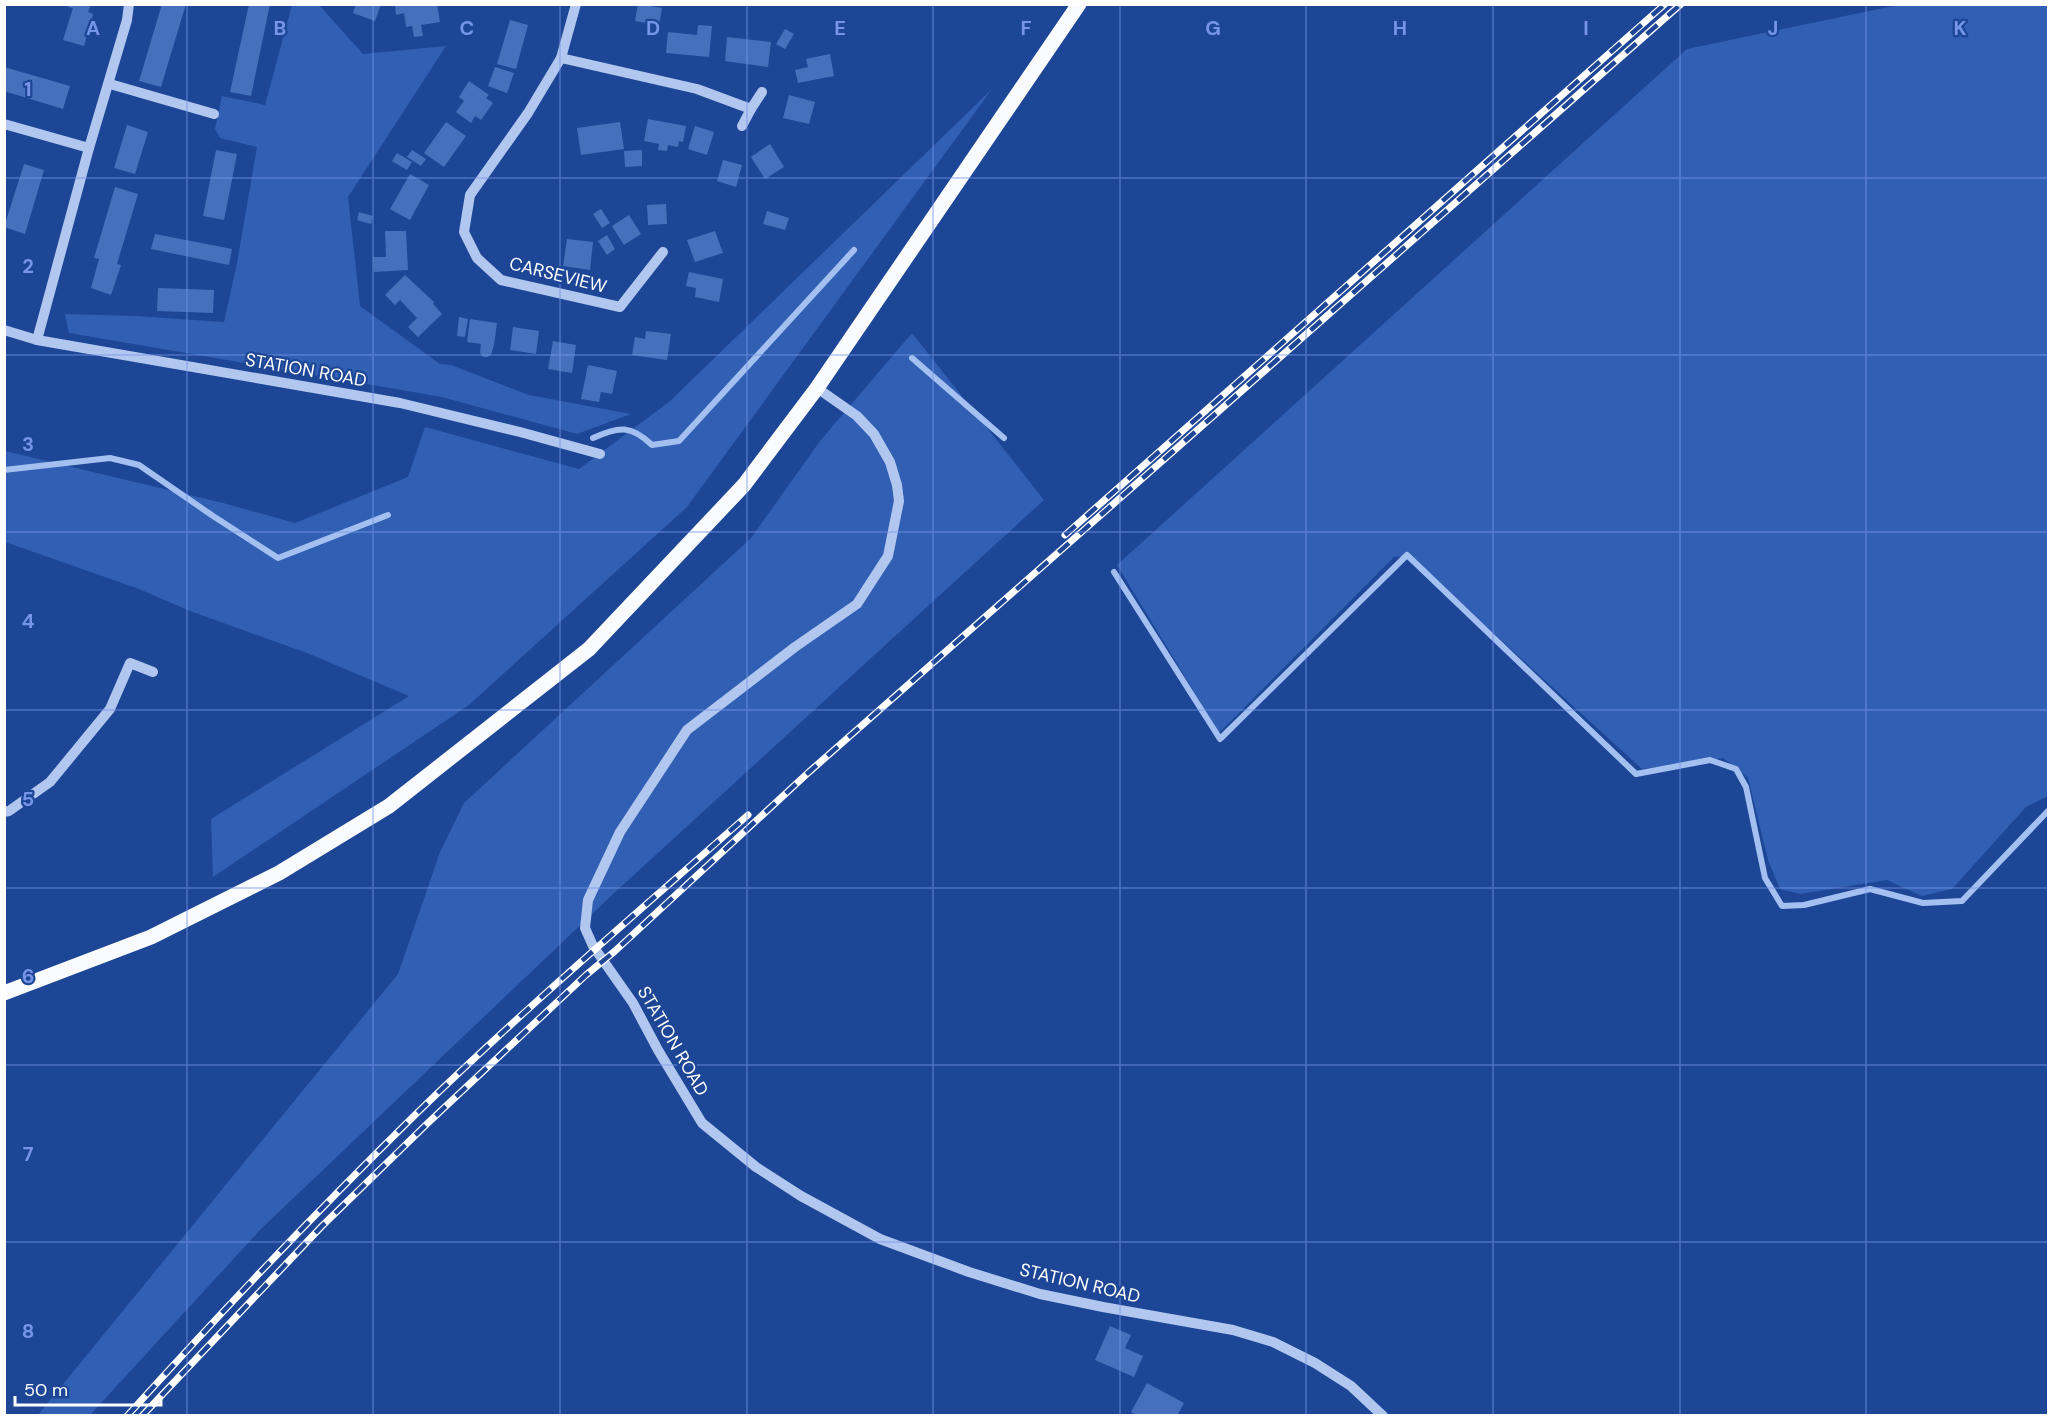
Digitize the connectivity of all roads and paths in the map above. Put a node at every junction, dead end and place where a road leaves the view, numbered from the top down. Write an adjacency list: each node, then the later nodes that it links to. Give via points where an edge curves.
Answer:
1 (129, 4): 5 (street)
2 (576, 4): 4 (street, CARSEVIEW)
3 (1079, 4): 15 (main road)
4 (561, 58): 7 (street, via 697,89); 12 (street, CARSEVIEW, via 471,195 464,232 477,258 501,280 620,307)
5 (110, 84): 8 (street); 11 (street)
6 (762, 92): 7 (street)
7 (751, 109): 10 (street)
8 (214, 114)
9 (4, 124): 11 (street)
10 (742, 126)
11 (89, 148): 14 (street)
12 (663, 252)
13 (4, 330): 14 (street, STATION ROAD)
14 (37, 340): 16 (street, STATION ROAD, via 400,403)
15 (817, 387): 19 (main road, via 744,485 589,649 389,806 279,873 151,937); 20 (street, STATION ROAD, via 857,416 874,434 890,462 899,501 888,556 856,604 687,730 620,832 588,900 585,927 593,946 633,1004 702,1123 756,1167 801,1196 880,1239 969,1272 1040,1293 1233,1330 1273,1342 1351,1386)
16 (600, 454)
17 (153, 672): 18 (street, via 130,663 110,709 50,782)
18 (4, 812)
19 (4, 993)
20 (1383, 1416)

